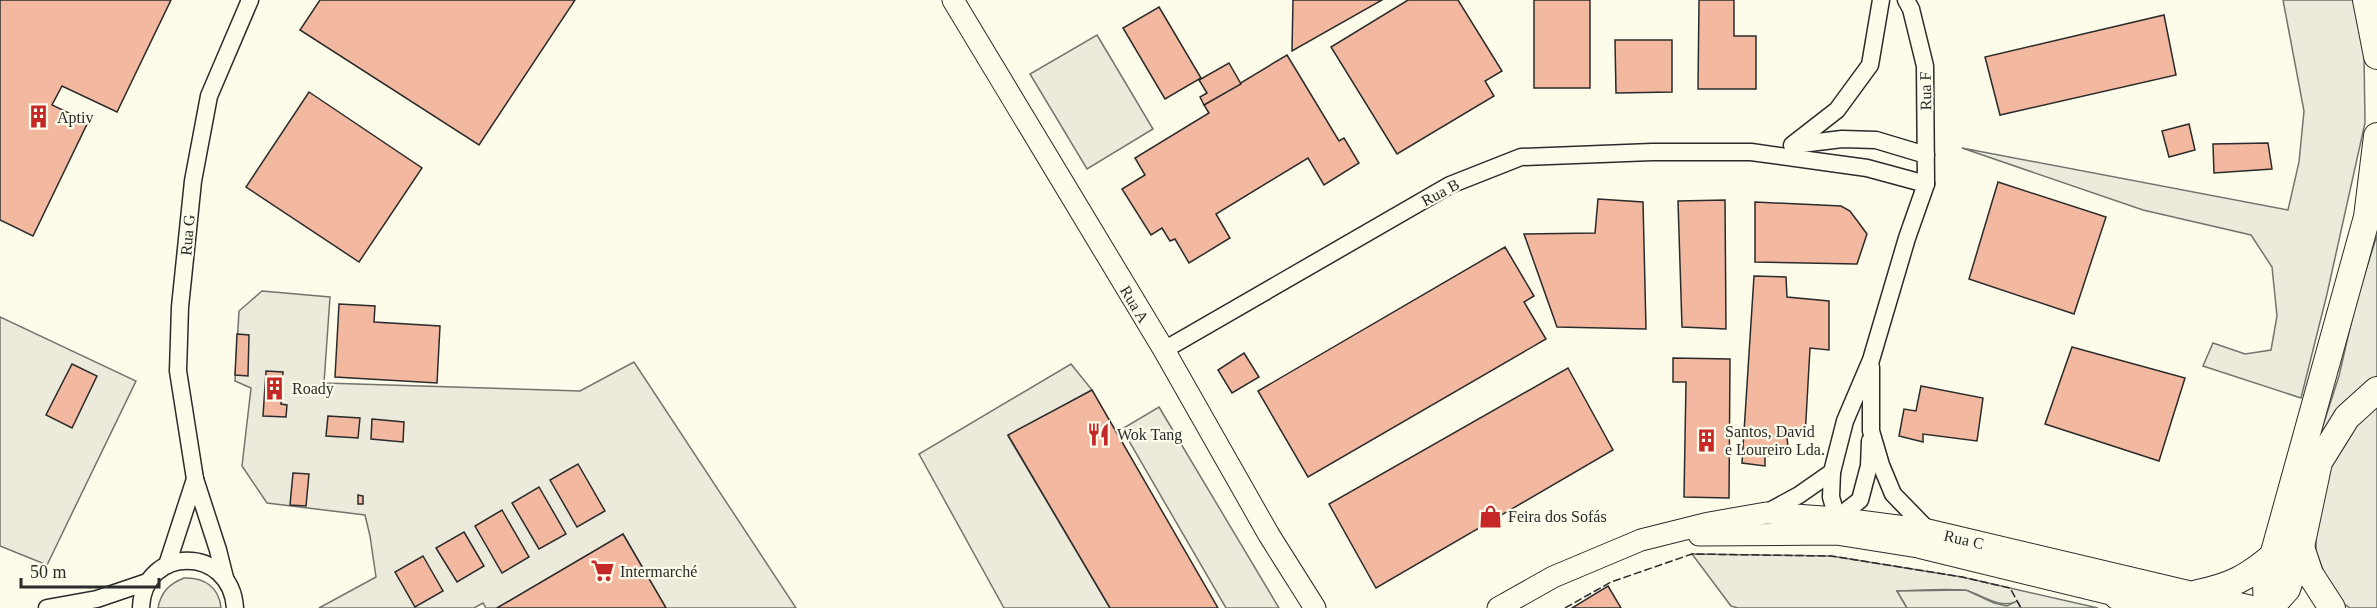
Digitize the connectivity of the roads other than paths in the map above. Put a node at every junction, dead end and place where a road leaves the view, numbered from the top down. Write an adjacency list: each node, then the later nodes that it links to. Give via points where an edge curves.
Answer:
1 (250, 0): 17 (street, Rua G, via 209,96 193,181 180,307 178,371)
2 (953, 0): 12 (street, Rua A)
3 (1881, 0): 8 (street, Rua B, via 1870,65 1837,110)
4 (1906, 0): 10 (street, Rua F, via 1925,66)
5 (2366, 0): 6 (main road)
6 (2377, 56)
7 (2377, 136): 23 (main road, via 2367,217)
8 (1792, 145): 9 (street, Rua B); 10 (street, Rua B, via 1842,139 1876,140)
9 (1750, 152): 11 (street, Rua B, via 1867,168); 12 (street, Rua B, via 1521,157 1450,185)
10 (1926, 155): 11 (street, Rua F)
11 (1926, 184): 13 (street, Rua F)
12 (1164, 350): 32 (street, Rua A)
13 (1871, 360): 15 (street); 16 (street, via 1845,421)
14 (2377, 390): 22 (main road, via 2347,417 2319,462)
15 (1871, 431): 19 (street, via 1869,466 1860,500); 20 (street, via 1893,494)
16 (1832, 472): 18 (street); 19 (street, via 1831,497)
17 (195, 479): 24 (street); 25 (street, Rua G)
18 (1766, 513): 19 (street, Rua C); 21 (street, Rua C)
19 (1837, 526): 20 (street, Rua C); 21 (street, Rua C); 27 (street, Rua C)
20 (1928, 530): 28 (street, Rua C)
21 (1665, 535): 33 (street, Rua C, via 1641,540 1553,577)
22 (2301, 547): 36 (main road, via 2287,589); 37 (main road, via 2310,574)
23 (2273, 556): 28 (main road, via 2243,580); 36 (main road, via 2266,585)
24 (167, 565): 25 (street, via 184,560 202,562); 26 (street)
25 (225, 578): 31 (street, Rua G)
26 (147, 582): 29 (street); 30 (street)
27 (2117, 596): 28 (main road); 34 (street, Rua C)
28 (2201, 601): 35 (street, Rua C)
29 (55, 608)
30 (141, 608)
31 (236, 608)
32 (1315, 608)
33 (1498, 608)
34 (2166, 608)
35 (2258, 608)
36 (2269, 608)
37 (2332, 608)

